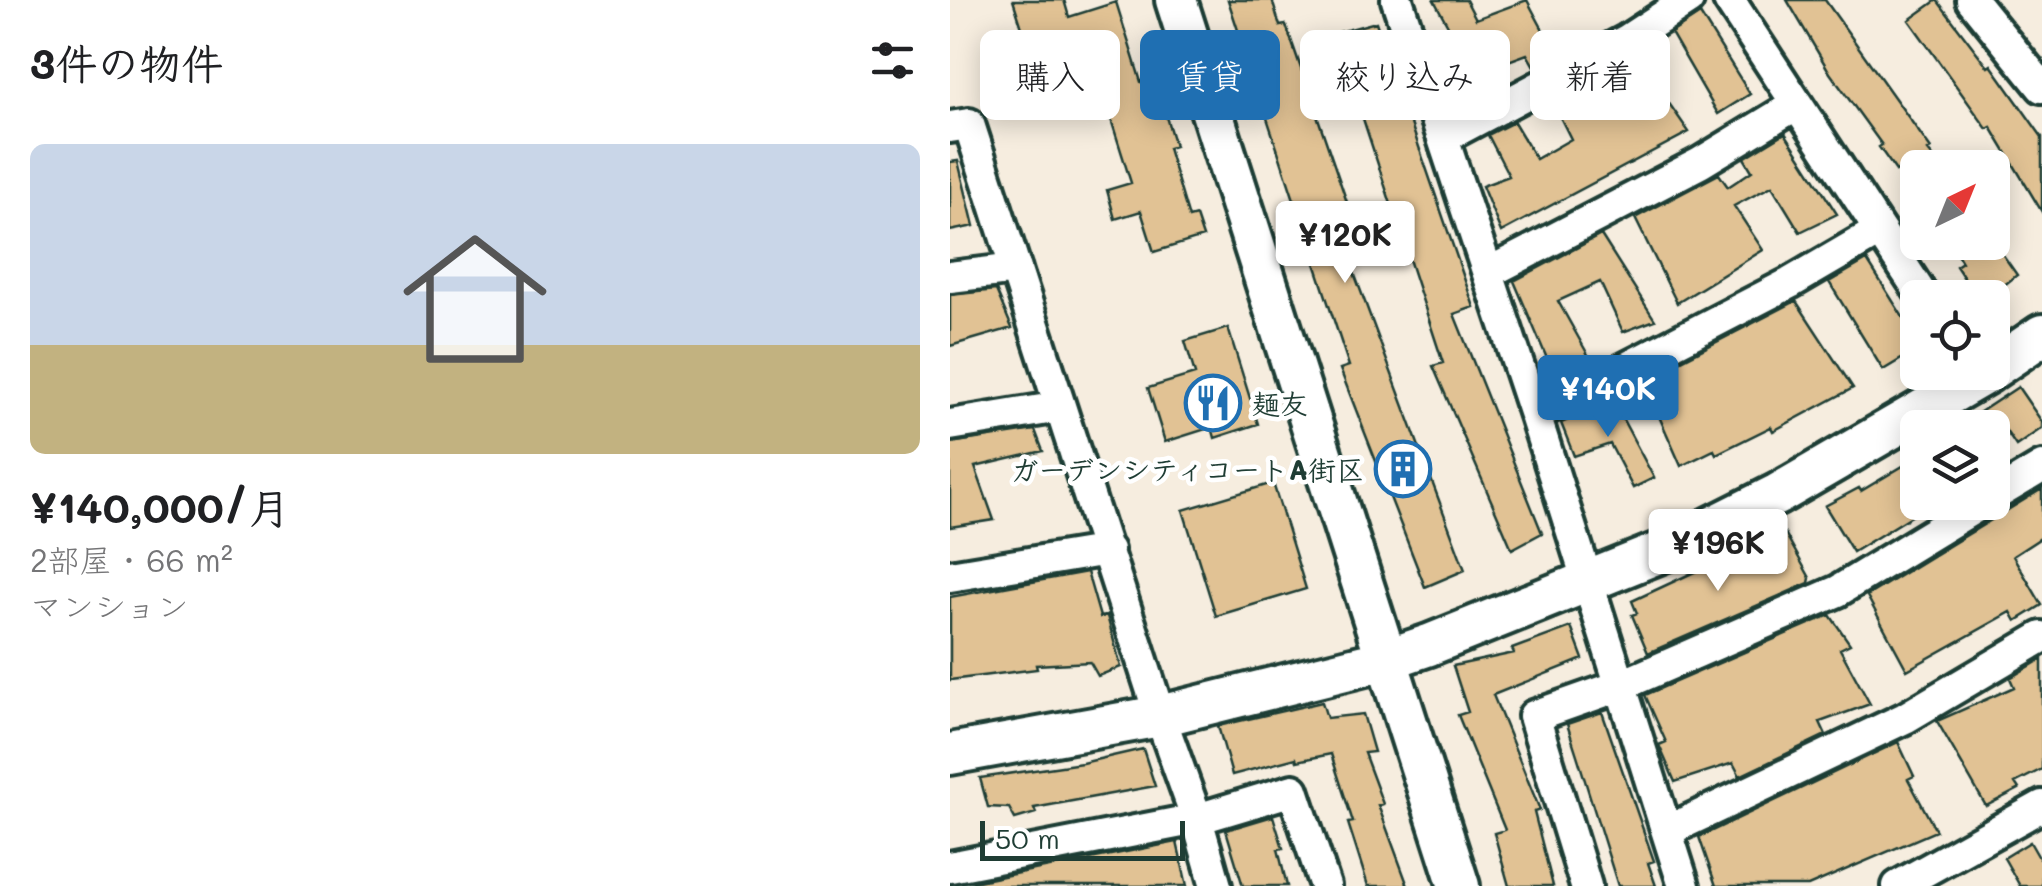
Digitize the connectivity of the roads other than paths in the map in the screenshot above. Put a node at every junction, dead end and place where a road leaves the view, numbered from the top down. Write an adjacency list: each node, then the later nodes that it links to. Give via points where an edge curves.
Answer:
1 (1176, 0): 28 (street)
2 (1397, 0): 9 (street)
3 (1688, 0): 9 (street)
4 (1729, 0): 7 (street)
5 (1972, 0): 6 (street)
6 (2042, 86)
7 (1797, 104): 10 (street); 12 (street, via 1700,163)
8 (950, 127): 11 (street, via 969,124)
9 (1444, 138): 12 (street)
10 (1879, 231): 14 (street); 19 (street)
11 (1016, 269): 13 (street); 18 (street)
12 (1488, 273): 19 (street)
13 (950, 277)
14 (1912, 280)
15 (2042, 334): 16 (street)
16 (2010, 355)
17 (1954, 390): 26 (street, via 1778,494)
18 (1060, 407): 20 (street); 24 (street)
19 (1535, 415): 26 (street)
20 (950, 425)
21 (2042, 467): 22 (street)
22 (2010, 486)
23 (1954, 520): 29 (street, via 1838,590)
24 (1108, 550): 25 (street); 30 (street)
25 (950, 576)
26 (1586, 582): 28 (street); 29 (street)
27 (2042, 637): 34 (street, via 1904,718)
28 (1385, 660): 30 (street); 38 (street)
29 (1622, 685): 34 (street); 39 (street, via 1534,716)
30 (1160, 716): 31 (street); 33 (street)
31 (950, 754)
32 (2042, 806): 41 (street)
33 (1198, 818): 35 (street); 36 (street); 37 (street, via 1293,790)
34 (1667, 831): 40 (street)
35 (950, 867)
36 (1216, 886)
37 (1325, 886)
38 (1458, 886)
39 (1586, 886)
40 (1684, 886)
41 (1898, 886)

